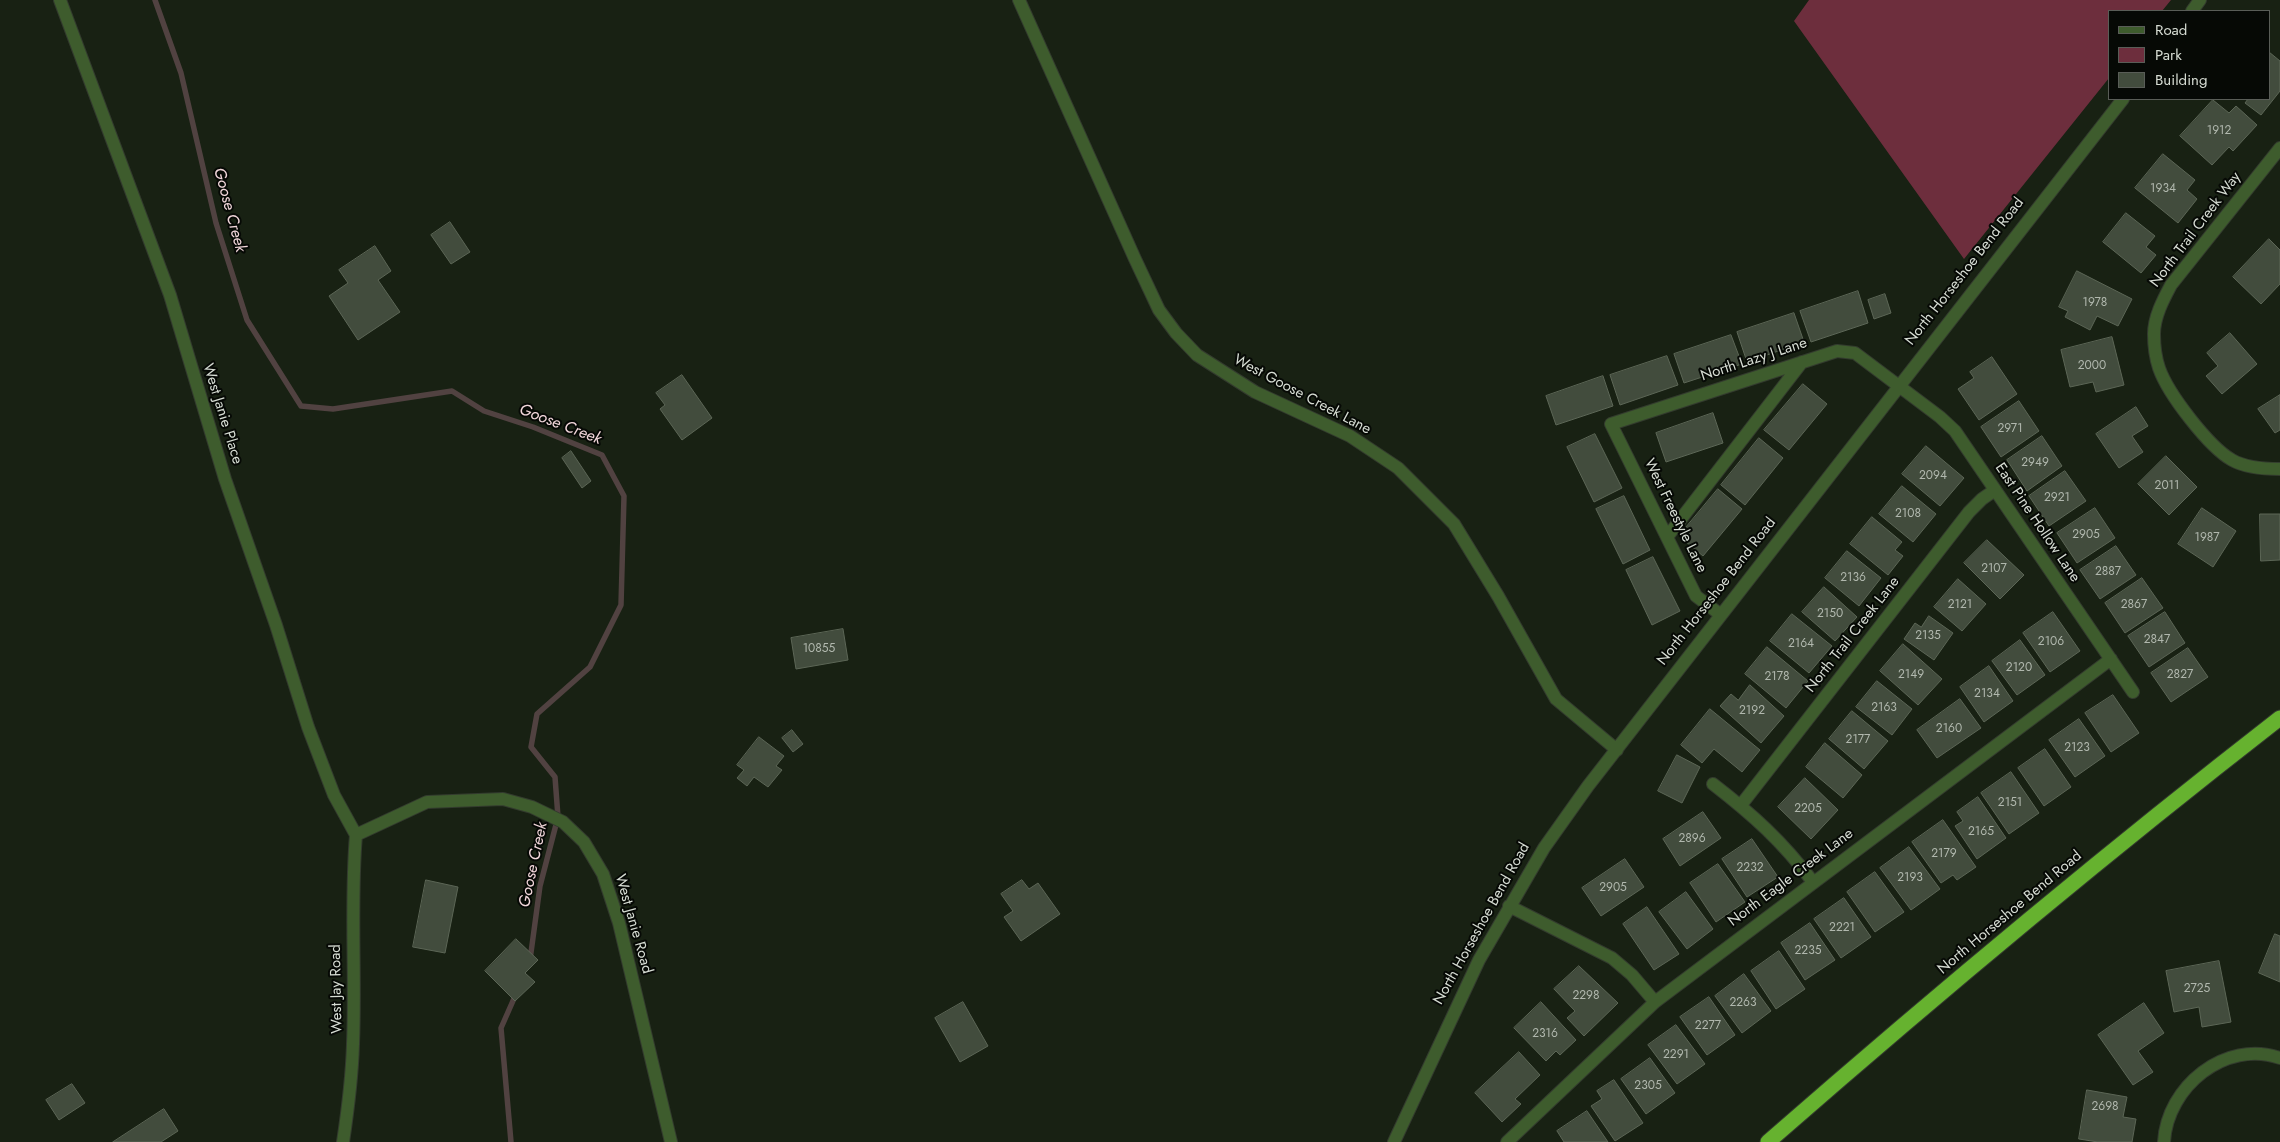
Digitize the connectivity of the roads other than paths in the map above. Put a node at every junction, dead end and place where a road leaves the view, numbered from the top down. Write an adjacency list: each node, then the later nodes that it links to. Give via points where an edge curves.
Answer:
1 (60, 0): 18 (street, West Janie Place, via 170,294 225,479 308,727 334,795)
2 (1019, 0): 15 (street, West Goose Creek Lane, via 1135,258 1160,310 1176,333 1197,355 1255,392 1350,436 1398,468 1454,524 1556,699)
3 (2122, 100): 6 (street, North Horseshoe Bend Road)
4 (2280, 148): 8 (street, North Trail Creek Way, via 2171,285 2160,305 2154,334 2159,368 2168,386 2210,443 2232,460 2259,469)
5 (1802, 362): 6 (street, North Lazy J Lane, via 1837,351 1855,353); 7 (street, North Lazy J Lane); 10 (street)
6 (1900, 386): 9 (street, East Pine Hollow Lane, via 1955,431); 11 (street, North Horseshoe Bend Road)
7 (1611, 424): 10 (street, West Freestyle Lane)
8 (2280, 470)
9 (1995, 490): 12 (street, East Pine Hollow Lane); 17 (street, North Trail Creek Lane, via 1969,512)
10 (1667, 537): 11 (street, West Freestyle Lane, via 1696,596)
11 (1720, 615): 15 (street, North Horseshoe Bend Road)
12 (2111, 660): 13 (street, East Pine Hollow Lane); 19 (street, North Eagle Creek Lane)
13 (2133, 692)
14 (2280, 718): 27 (highway, North Horseshoe Bend Road, via 2059,894)
15 (1617, 750): 20 (street, North Horseshoe Bend Road, via 1544,848)
16 (1713, 784): 17 (street)
17 (1741, 805): 19 (street, via 1790,851)
18 (356, 835): 23 (street, West Jay Road, via 352,910 354,1044); 24 (street, West Janie Road, via 427,802 503,799 532,807 563,822 584,842 603,874 619,923)
19 (1812, 882): 21 (street, North Eagle Creek Lane)
20 (1509, 906): 21 (street, via 1612,958); 25 (street, North Horseshoe Bend Road, via 1451,1018)
21 (1654, 1002): 26 (street, North Eagle Creek Lane)
22 (2280, 1058): 28 (street, via 2253,1054 2228,1059 2205,1070 2188,1084 2174,1103)
23 (343, 1142)
24 (671, 1142)
25 (1394, 1142)
26 (1507, 1142)
27 (1768, 1142)
28 (2164, 1142)

